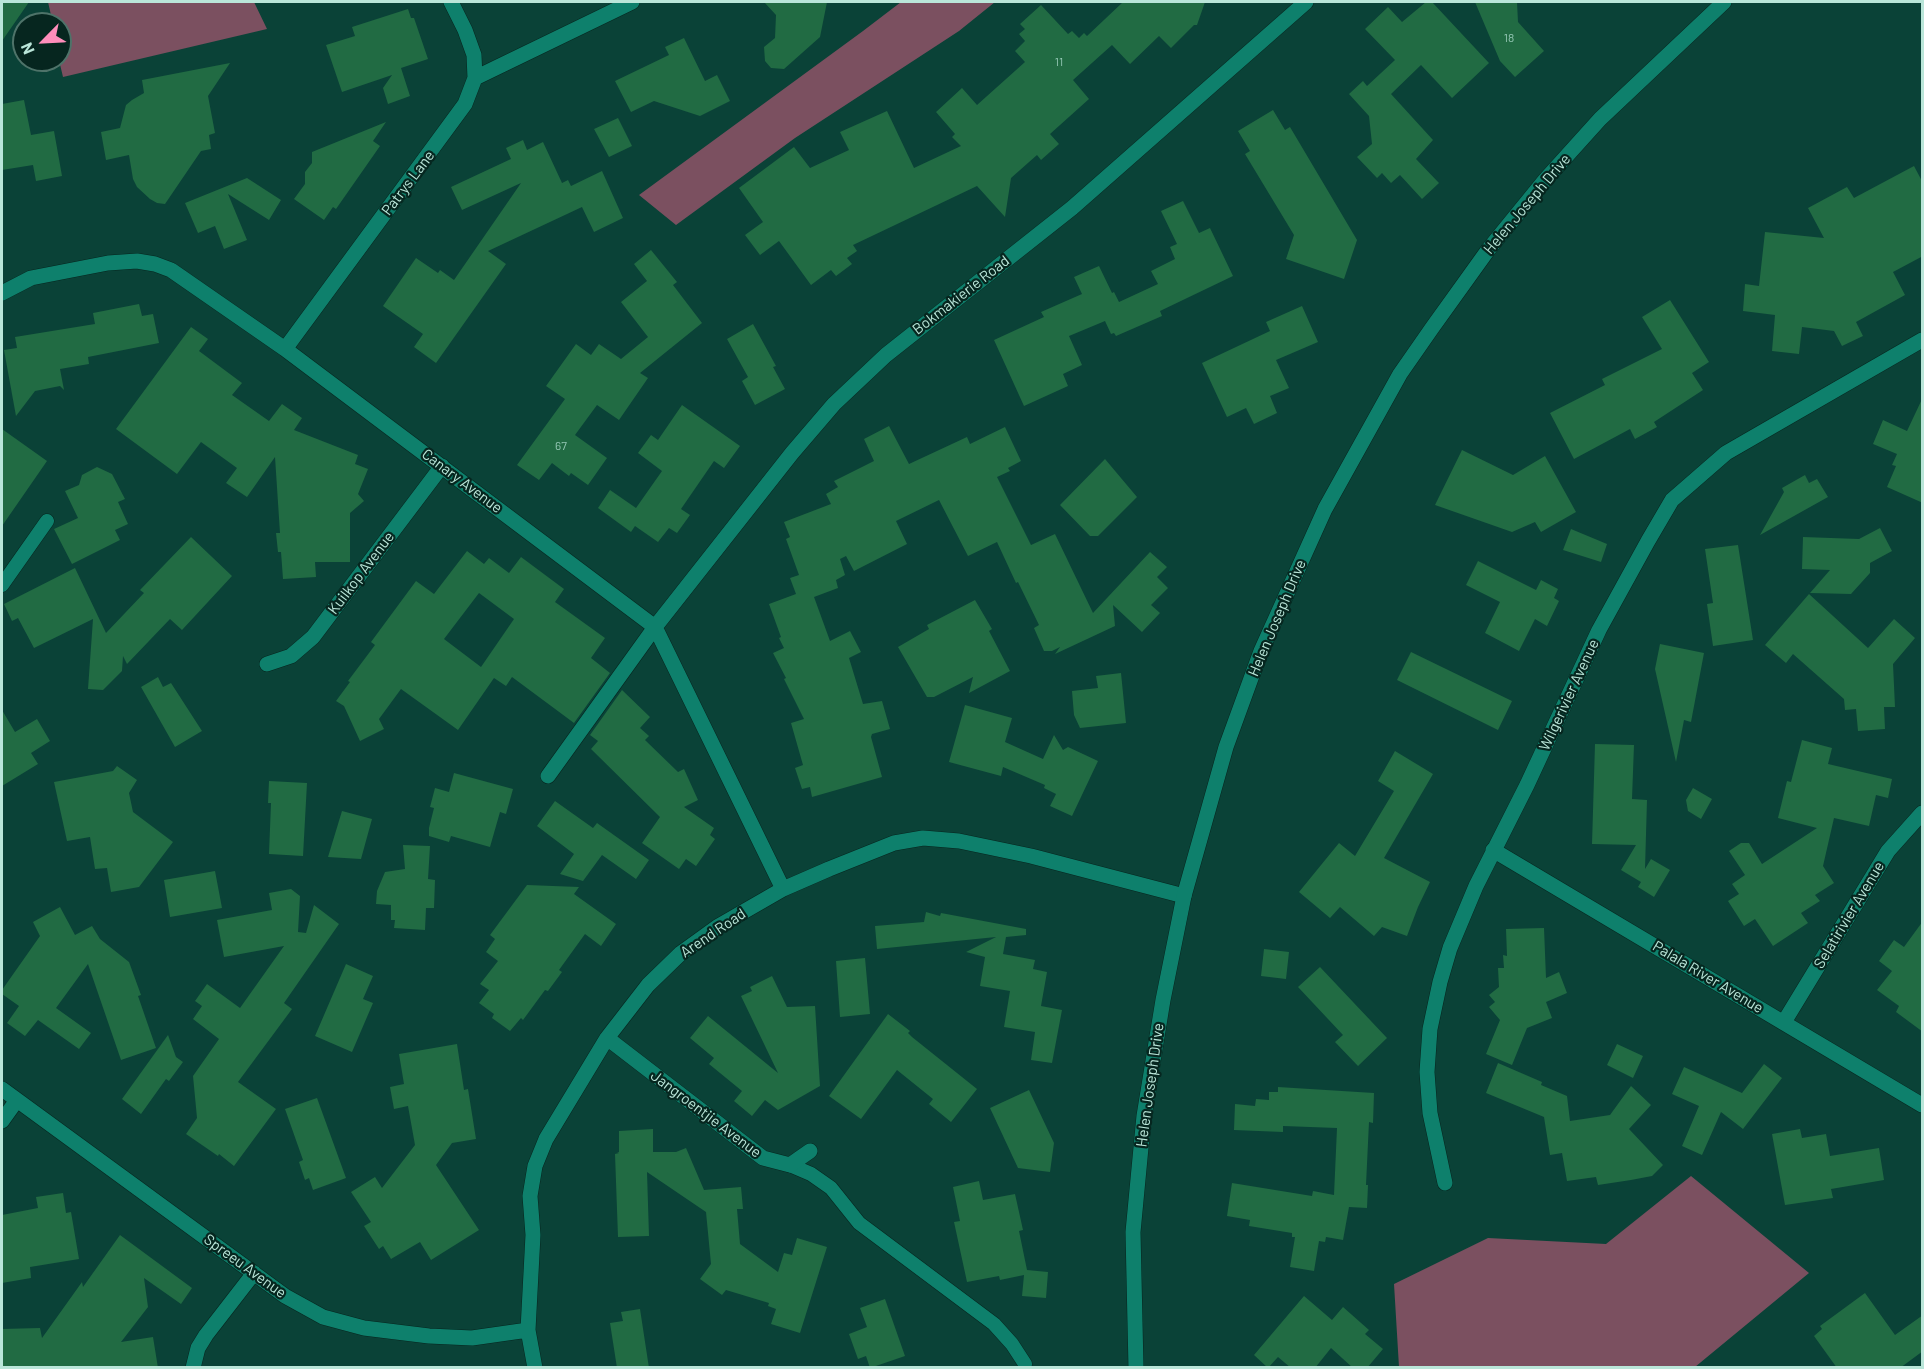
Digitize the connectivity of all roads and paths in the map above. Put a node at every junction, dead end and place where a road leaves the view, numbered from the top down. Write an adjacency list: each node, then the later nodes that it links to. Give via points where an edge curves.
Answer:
1 (451, 2): 5 (street, Patrys Lane, via 474,55)
2 (632, 2): 5 (street)
3 (1306, 2): 12 (street, Bokmakierie Road, via 1072,208 917,329 834,404)
4 (1724, 2): 18 (street, Helen Joseph Drive, via 1600,119 1545,180 1488,250 1400,374 1325,509 1261,651 1226,747)
5 (475, 78): 8 (street, Patrys Lane, via 450,128)
6 (2, 293): 8 (street, Canary Avenue, via 31,278 71,269 137,261 155,264 194,285)
7 (1923, 340): 16 (street, Wilgerivier Avenue, via 1726,453 1672,500 1599,630)
8 (285, 350): 9 (street, Canary Avenue)
9 (442, 466): 12 (street, Canary Avenue); 13 (street, Kuilkop Avenue, via 313,637 291,656)
10 (47, 521): 11 (lane)
11 (2, 585)
12 (655, 627): 14 (street, Bokmakierie Road); 17 (street, Canary Avenue)
13 (267, 664)
14 (548, 776)
15 (1923, 813): 19 (street, Selatirivier Avenue, via 1888,851)
16 (1493, 850): 19 (street, Palala River Avenue); 27 (street, Wilgerivier Avenue, via 1450,948 1430,1029 1426,1072)
17 (783, 890): 18 (street, Arend Road, via 870,851 923,837 1031,856); 20 (street, Arend Road, via 717,927 681,953 648,985)
18 (1184, 896): 33 (street, Helen Joseph Drive, via 1144,1116 1133,1232)
19 (1784, 1022): 23 (street, Palala River Avenue)
20 (607, 1038): 26 (street, Jangroentjie Avenue, via 763,1158); 29 (street, Arend Road, via 546,1139 535,1166 530,1196 533,1235)
21 (2, 1089): 22 (street, Spreeu Avenue)
22 (17, 1100): 24 (street); 28 (street, Spreeu Avenue)
23 (1923, 1105)
24 (2, 1121)
25 (810, 1151): 26 (street)
26 (790, 1165): 30 (lane, via 831,1188 859,1223 994,1324)
27 (1445, 1183)
28 (254, 1273): 29 (street, Spreeu Avenue, via 324,1317 364,1328 472,1338); 31 (street, via 206,1335)
29 (528, 1330): 32 (street, Arend Road)
30 (1025, 1364)
31 (193, 1368)
32 (535, 1368)
33 (1136, 1368)

